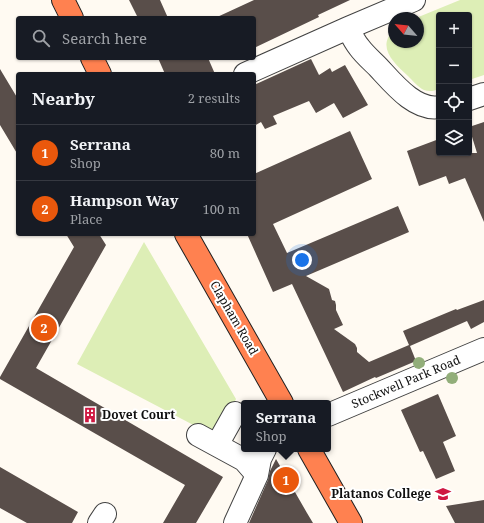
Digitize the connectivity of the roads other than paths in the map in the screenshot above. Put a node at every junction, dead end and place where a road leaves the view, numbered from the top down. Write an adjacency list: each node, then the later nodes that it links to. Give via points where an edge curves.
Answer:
1 (63, 0): 3 (highway)
2 (414, 0): 4 (street)
3 (71, 16)
4 (348, 28): 7 (street); 10 (street, via 358,46 400,90 422,105)
5 (93, 60): 6 (highway)
6 (99, 72)
7 (249, 72)
8 (484, 94): 9 (street)
9 (472, 98)
10 (436, 108)
11 (187, 236): 13 (highway, Clapham Road)
12 (484, 348): 15 (street, Stockwell Park Road)
13 (280, 400)
14 (236, 413): 18 (street, via 208,440 244,460)
15 (331, 414)
16 (263, 452): 18 (street)
17 (311, 452): 20 (highway)
18 (257, 475): 19 (street)
19 (235, 523)
20 (351, 523)

